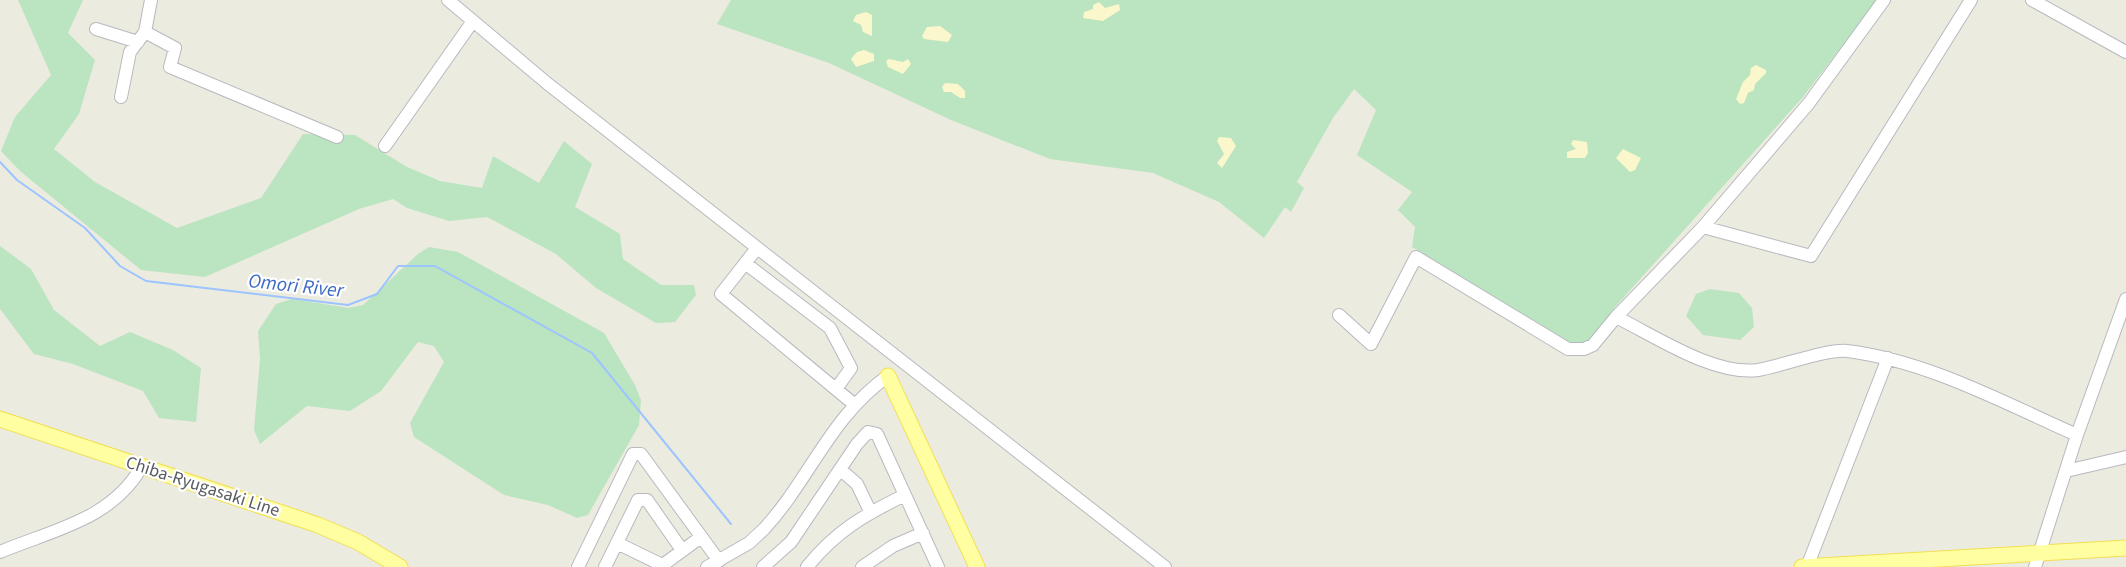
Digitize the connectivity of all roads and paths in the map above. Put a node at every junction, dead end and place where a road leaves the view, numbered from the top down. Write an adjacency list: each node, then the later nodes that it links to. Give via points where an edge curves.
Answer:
1 (151, 0): 8 (street)
2 (448, 0): 6 (street)
3 (1884, 0): 13 (street, via 1809,103)
4 (1971, 0): 13 (street, via 1811,256)
5 (2032, 0): 9 (street)
6 (473, 21): 12 (street); 14 (street)
7 (96, 29): 8 (street)
8 (142, 37): 10 (street, via 130,52); 11 (street, via 175,48 170,67)
9 (2126, 52)
10 (121, 97)
11 (337, 137)
12 (385, 146)
13 (1703, 227): 18 (street)
14 (757, 248): 15 (street); 50 (street)
15 (745, 263): 21 (street, via 830,328 851,368); 21 (street, via 721,294)
16 (2126, 299): 24 (street)
17 (1338, 315): 18 (street, via 1371,344 1416,257 1568,349 1593,345)
18 (1616, 317): 19 (street, via 1716,366 1756,370 1844,351)
19 (1888, 358): 24 (street); 52 (street)
20 (888, 376): 22 (street); 49 (main road)
21 (836, 389): 22 (street)
22 (855, 405): 38 (street, via 824,442 772,520 749,543)
23 (0, 419): 26 (main road, Chiba-Ryugasaki Line)
24 (2077, 435): 28 (street)
25 (2126, 457): 28 (street)
26 (142, 466): 36 (street, via 128,487 102,510 58,532); 41 (main road, Chiba-Ryugasaki Line, via 318,525 358,542)
27 (841, 470): 29 (street, via 868,432 877,434); 30 (street, via 857,484); 45 (street, via 791,542)
28 (2066, 471): 39 (street)
29 (905, 495): 30 (street); 31 (street)
30 (870, 512): 46 (street, via 823,546)
31 (923, 533): 47 (street, via 893,546); 48 (street)
32 (701, 537): 35 (street); 38 (street); 42 (street, via 641,454 633,454)
33 (616, 543): 35 (street, via 638,500 646,500); 40 (street); 43 (street)
34 (2126, 548): 39 (main road)
35 (682, 550): 40 (street)
36 (0, 552)
37 (2126, 558): 39 (main road)
38 (719, 561): 44 (street)
39 (2037, 561): 52 (main road); 53 (main road)
40 (661, 566)
41 (400, 567)
42 (578, 567)
43 (605, 567)
44 (707, 567)
45 (763, 567)
46 (807, 567)
47 (862, 567)
48 (938, 567)
49 (977, 567)
50 (1165, 567)
51 (1802, 567): 52 (main road)
52 (1807, 567)
53 (1977, 567)

